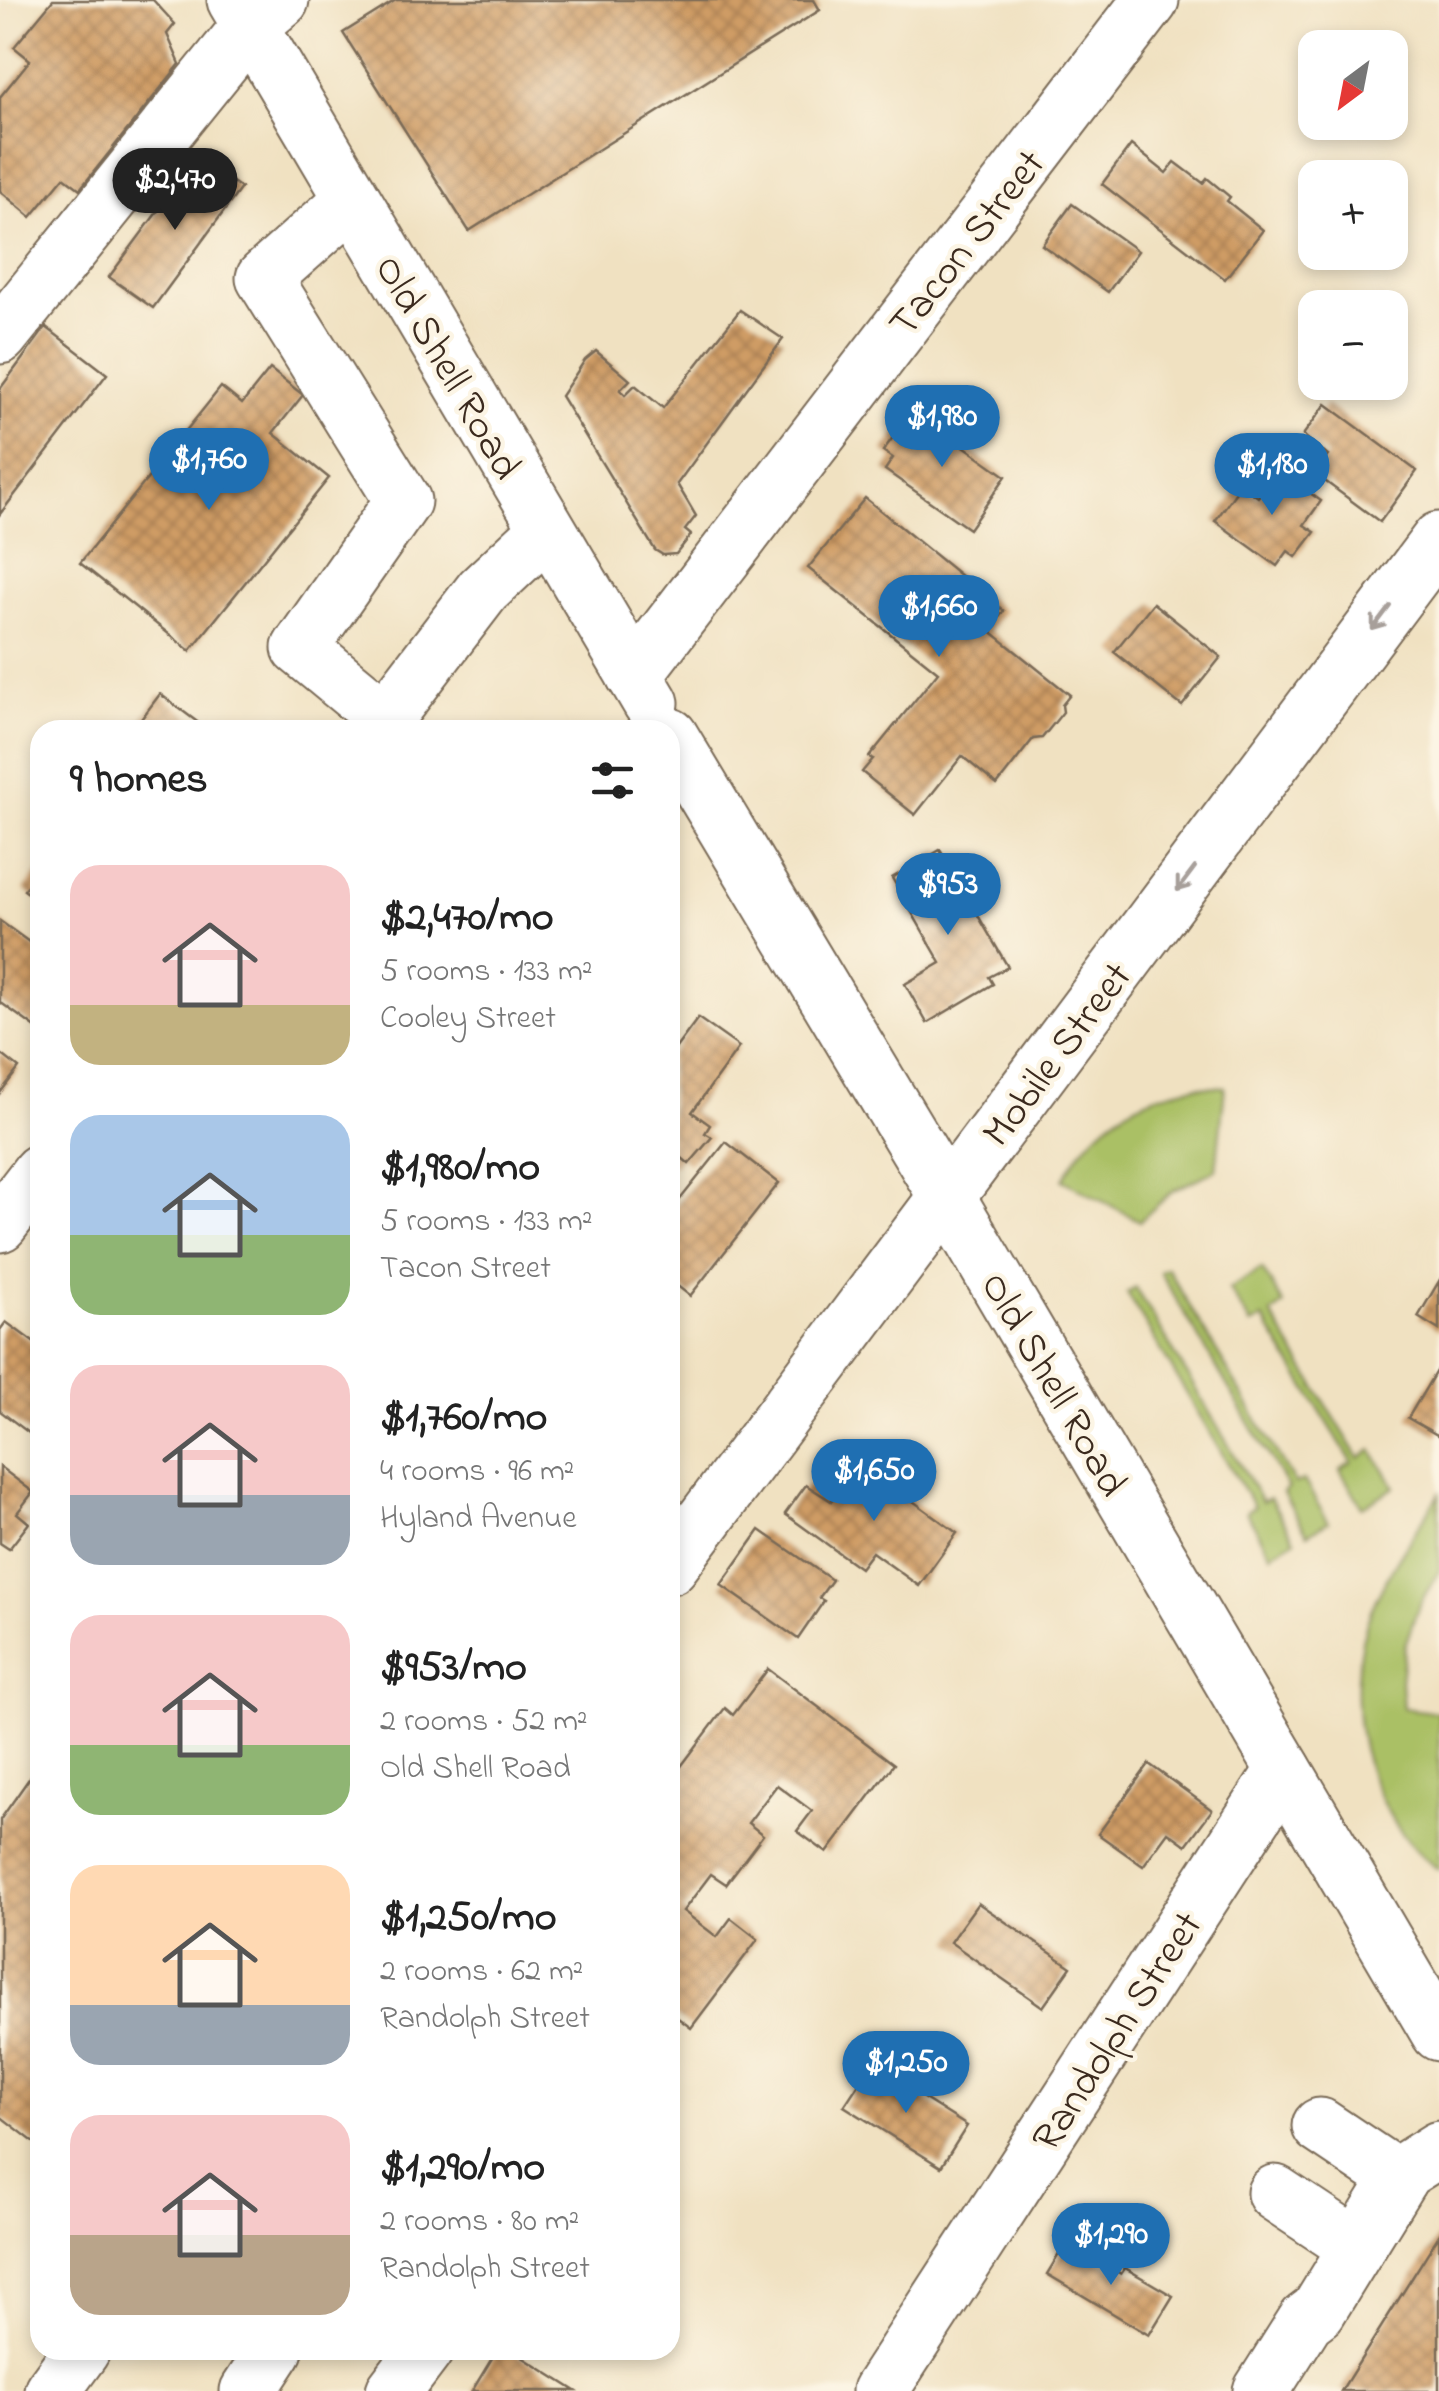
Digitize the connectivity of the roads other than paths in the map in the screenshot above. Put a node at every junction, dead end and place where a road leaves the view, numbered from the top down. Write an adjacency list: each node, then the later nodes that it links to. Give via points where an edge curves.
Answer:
1 (1151, 0): 7 (street, Tacon Street)
2 (255, 9): 3 (street, Old Shell Road); 4 (street)
3 (352, 200): 5 (street, Old Shell Road); 8 (street, via 264,278 402,500 300,648)
4 (0, 336)
5 (546, 530): 7 (street, Old Shell Road); 9 (street, via 483,590)
6 (1439, 540): 13 (street, Mobile Street, one-way to 13)
7 (634, 675): 10 (street, Old Shell Road)
8 (377, 720)
9 (384, 720)
10 (660, 720)
11 (680, 753): 13 (street, Old Shell Road)
12 (30, 1185): 14 (street)
13 (947, 1197): 15 (street, Mobile Street); 16 (street, Old Shell Road)
14 (0, 1224)
15 (680, 1553)
16 (1284, 1770): 17 (street, Old Shell Road); 29 (street, Randolph Street)
17 (1439, 2032)
18 (1320, 2126): 19 (street)
19 (1419, 2164): 21 (street)
20 (1275, 2193): 21 (street)
21 (1355, 2246): 22 (street)
22 (1318, 2311): 30 (street); 31 (street)
23 (75, 2360): 26 (street)
24 (268, 2360): 27 (street)
25 (417, 2360): 28 (street)
26 (52, 2391)
27 (248, 2391)
28 (394, 2391)
29 (880, 2391)
30 (1261, 2391)
31 (1294, 2391)

